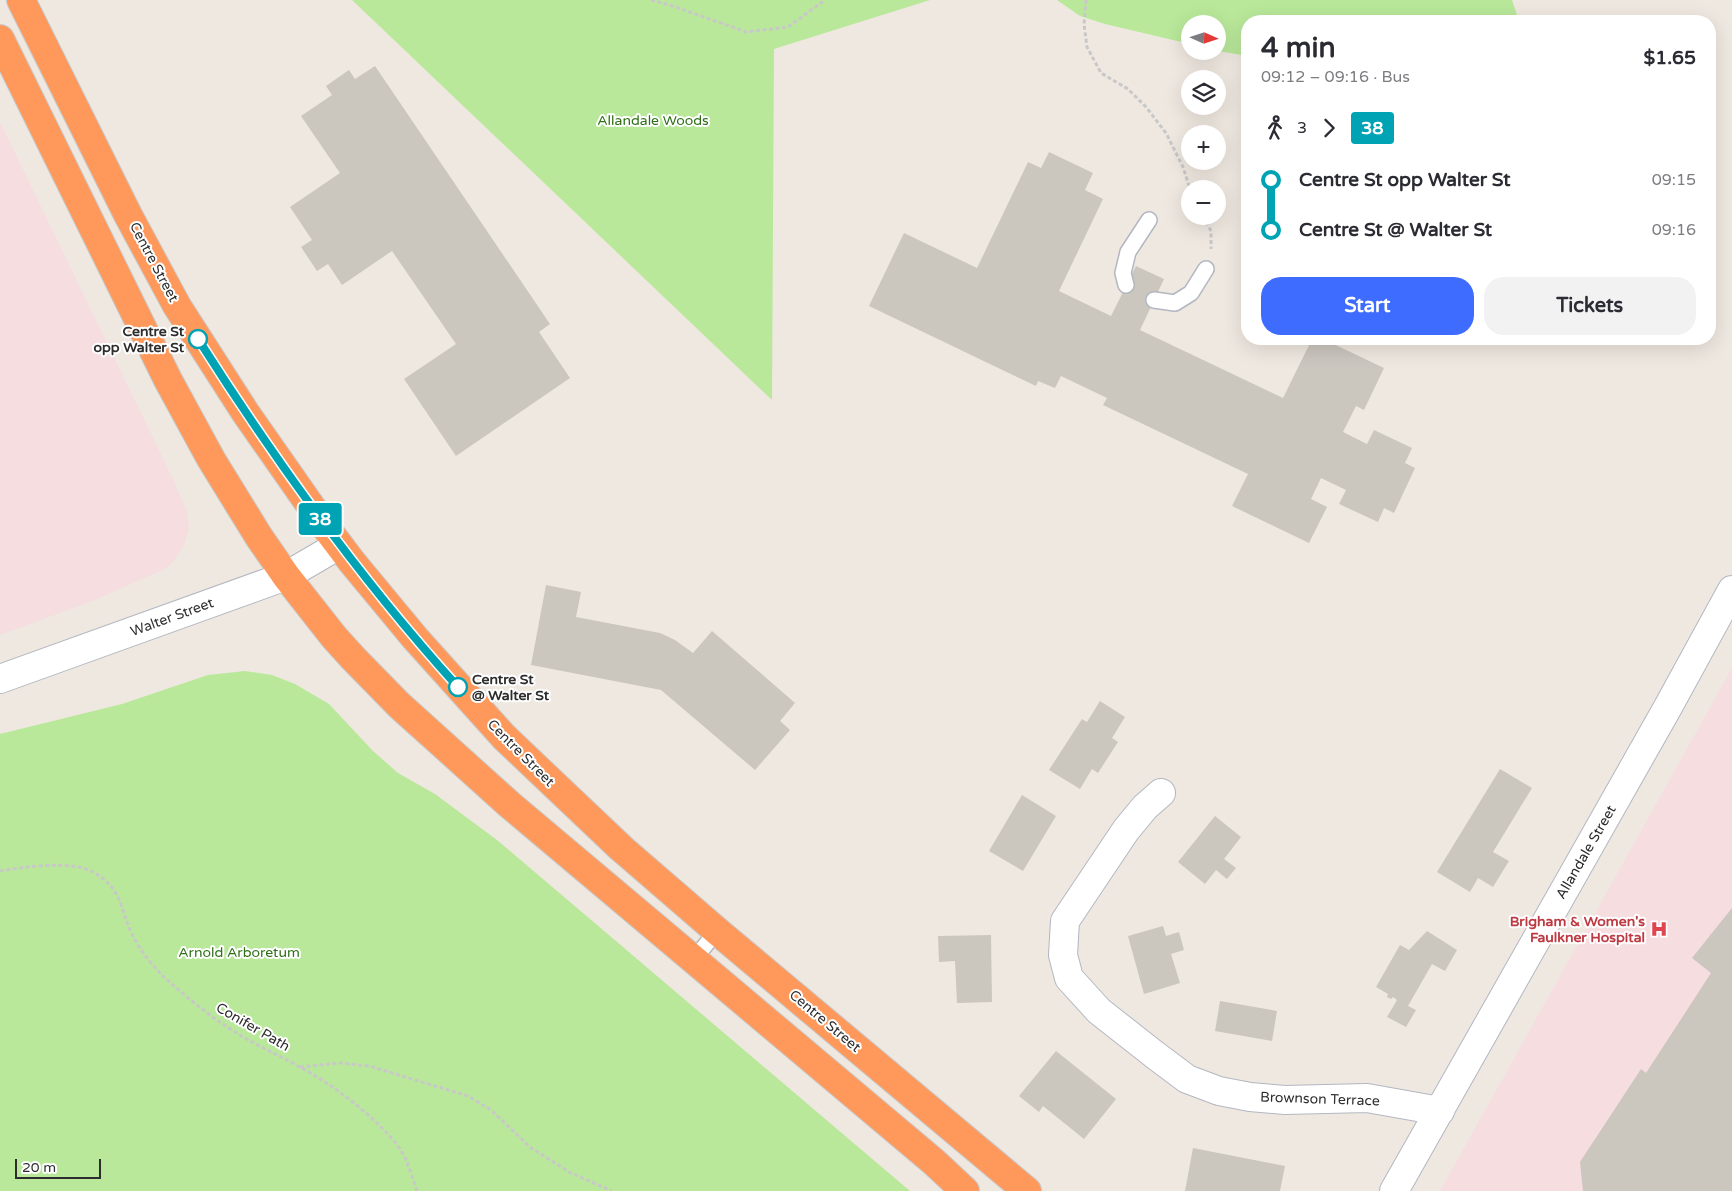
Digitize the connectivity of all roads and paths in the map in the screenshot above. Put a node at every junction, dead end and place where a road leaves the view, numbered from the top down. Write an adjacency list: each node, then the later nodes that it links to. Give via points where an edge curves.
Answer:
1 (21, 0): 13 (highway, Centre Street, via 177,306 264,441)
2 (651, 0): 3 (path, via 746,32 788,27)
3 (825, 0)
4 (1086, 0): 6 (path, via 1084,24 1087,47 1101,73 1128,90 1151,114 1166,133)
5 (0, 39): 14 (highway, via 184,410 231,493)
6 (1187, 180)
7 (1149, 220): 11 (lane, via 1128,252 1123,273)
8 (1207, 225): 9 (path, via 1211,231)
9 (1211, 250)
10 (1206, 269): 12 (lane, via 1191,293 1175,303)
11 (1126, 285)
12 (1154, 300)
13 (339, 545): 14 (street, Walter Street); 19 (highway, Centre Street, via 415,638 504,737 616,844)
14 (286, 576): 16 (street, Walter Street); 20 (highway, via 353,658 399,705 510,805)
15 (1732, 590): 22 (street, Allandale Street)
16 (0, 679)
17 (1161, 793): 22 (street, Brownson Terrace, via 1126,830 1065,921 1063,955 1068,978 1099,1011 1187,1079 1219,1091 1286,1100 1367,1098)
18 (0, 871): 21 (path, Conifer Path, via 34,866 91,870 115,890 140,950 162,975 236,1033)
19 (717, 931): 20 (lane); 26 (highway, Centre Street)
20 (694, 959): 25 (highway)
21 (300, 1067): 23 (path, Conifer Path, via 343,1095 393,1140 406,1160); 24 (path, via 340,1063 369,1066 468,1096 491,1110 530,1148)
22 (1440, 1112): 27 (street, Allandale Street)
23 (417, 1191)
24 (612, 1191)
25 (965, 1191)
26 (1027, 1191)
27 (1394, 1191)

